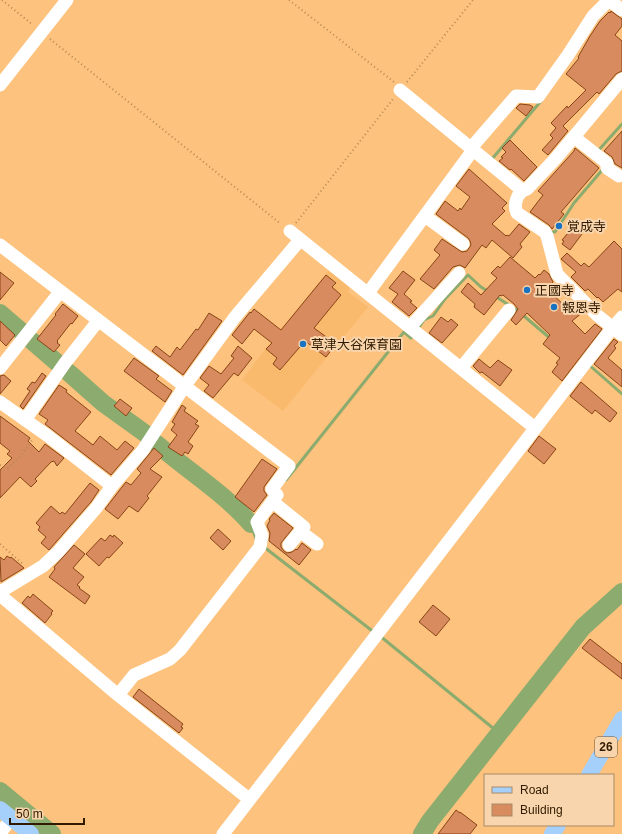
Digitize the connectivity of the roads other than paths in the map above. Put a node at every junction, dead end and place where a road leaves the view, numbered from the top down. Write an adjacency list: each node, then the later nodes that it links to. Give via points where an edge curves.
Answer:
1 (67, 0): 5 (street)
2 (609, 0): 3 (street); 8 (street, via 593,16 538,97 516,96)
3 (622, 10)
4 (622, 79): 7 (street)
5 (0, 85)
6 (401, 90): 8 (street)
7 (574, 137): 9 (street); 10 (street, via 527,189)
8 (472, 149): 10 (street); 11 (street)
9 (619, 176)
10 (522, 190): 23 (street, via 516,198 515,209 545,232 557,274 597,315)
11 (425, 216): 14 (street); 18 (street)
12 (290, 231): 13 (street)
13 (300, 240): 18 (street); 26 (street, via 235,317)
14 (464, 244)
15 (0, 245): 17 (street)
16 (459, 273): 22 (street)
17 (60, 292): 21 (street); 24 (street)
18 (368, 293): 22 (street)
19 (509, 310): 25 (street)
20 (622, 317): 23 (street)
21 (98, 320): 26 (street); 28 (street)
22 (410, 328): 25 (street)
23 (617, 331): 29 (street)
24 (0, 368)
25 (461, 368): 29 (street)
26 (184, 387): 30 (street, via 143,450); 31 (street, via 289,466 272,489 277,495)
27 (0, 402): 28 (street)
28 (25, 420): 30 (street)
29 (535, 428): 40 (street)
30 (112, 486): 35 (street, via 58,552 43,566)
31 (273, 502): 32 (street, via 304,527); 37 (street, via 257,522 262,536 260,547 180,650 170,659 134,675)
32 (300, 532): 33 (street); 34 (street)
33 (317, 544)
34 (289, 545)
35 (0, 592)
36 (0, 595): 37 (street)
37 (118, 695): 40 (street)
38 (622, 719): 39 (main road, 26)
39 (590, 774)
40 (249, 799): 44 (street)
41 (6, 814): 42 (street); 43 (main road)
42 (0, 834)
43 (31, 834)
44 (222, 834)

